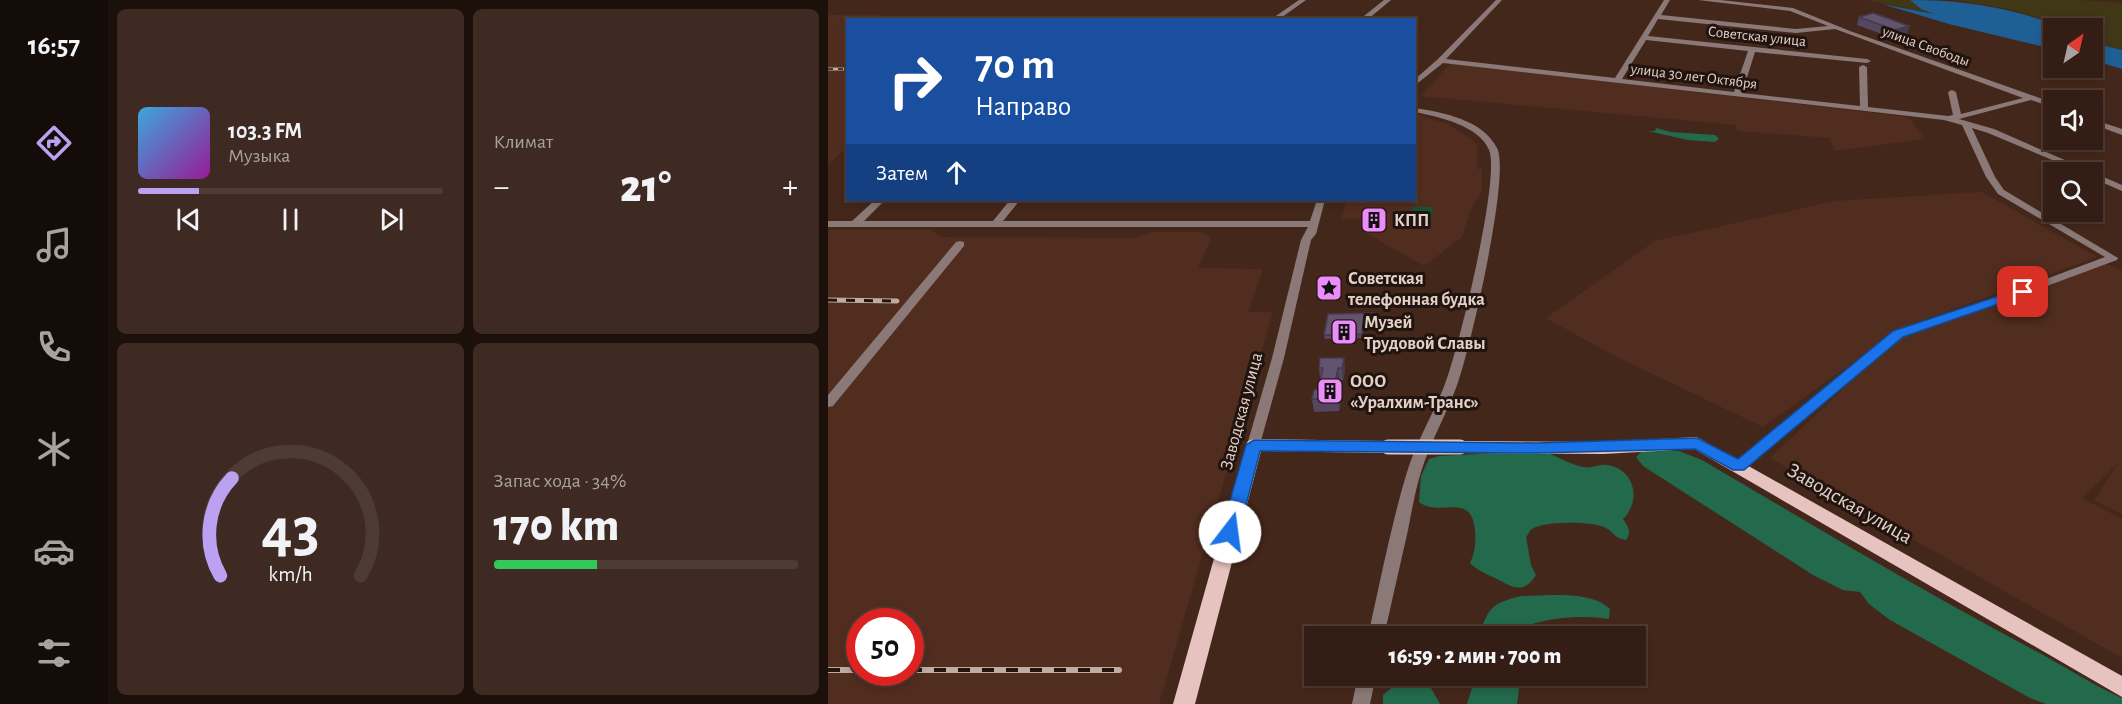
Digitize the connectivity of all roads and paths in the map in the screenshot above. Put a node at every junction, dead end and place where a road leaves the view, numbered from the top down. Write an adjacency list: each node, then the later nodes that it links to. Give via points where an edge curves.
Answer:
1 (1303, 0): 7 (street)
2 (1388, 0): 8 (street)
3 (1499, 0): 12 (street)
4 (1667, 0): 6 (street)
5 (1701, 0): 9 (street, улица Свободы, via 1791,9)
6 (1657, 16): 9 (street, via 1796,31); 10 (street)
7 (1276, 18)
8 (1365, 18)
9 (1836, 28): 17 (street, улица Свободы)
10 (1644, 38): 11 (street, Советская улица); 13 (street)
11 (1752, 49): 16 (street); 19 (street, Советская улица, via 1865,64)
12 (1441, 61): 13 (street, улица 30 лет Октября); 14 (street)
13 (1617, 81): 16 (street, улица 30 лет Октября)
14 (1416, 82)
15 (1952, 93): 21 (street)
16 (1737, 95): 19 (street, улица 30 лет Октября)
17 (2030, 98): 18 (street, улица Свободы); 21 (street)
18 (2043, 102)
19 (1864, 109): 21 (street, улица 30 лет Октября)
20 (1416, 110): 38 (street, via 1439,115 1473,130 1492,147 1498,167 1457,362 1445,401 1417,461)
21 (1961, 121): 24 (street, улица 30 лет Октября); 37 (street, via 1976,140 1991,179 2001,192 2113,258 1898,334)
22 (2103, 125): 23 (street)
23 (2122, 132)
24 (2064, 162)
25 (2103, 179): 26 (street)
26 (2122, 188)
27 (879, 201): 31 (street)
28 (1014, 201): 32 (street)
29 (1321, 201): 33 (street, Заводская улица)
30 (828, 224): 31 (street)
31 (855, 224): 32 (street)
32 (996, 224): 33 (street)
33 (1314, 224): 36 (street, Заводская улица, via 1306,240)
34 (960, 244): 35 (street)
35 (828, 403)
36 (1254, 445): 37 (main road, Заводская улица, bridge, via 1603,448 1697,443); 41 (main road, Заводская улица)
37 (1739, 466): 40 (main road, Заводская улица)
38 (1378, 626)
39 (1365, 686): 42 (street)
40 (2122, 687)
41 (1185, 704)
42 (1361, 704)

